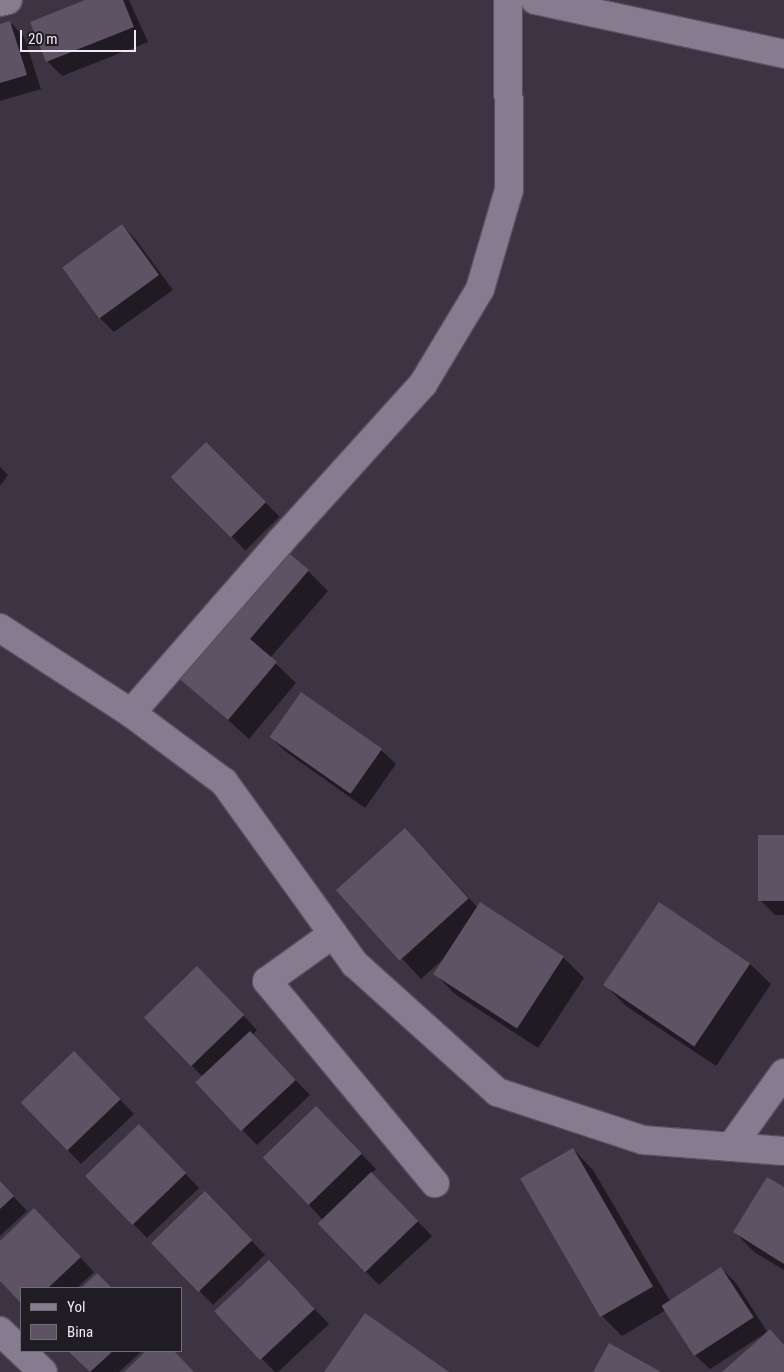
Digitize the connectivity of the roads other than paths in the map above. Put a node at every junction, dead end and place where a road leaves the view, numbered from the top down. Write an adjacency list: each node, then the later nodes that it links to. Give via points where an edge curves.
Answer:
1 (8, 0): 4 (street)
2 (508, 0): 7 (street, via 509,190 480,289 423,384 281,540)
3 (535, 0): 5 (street)
4 (0, 2)
5 (784, 54)
6 (0, 628): 7 (street)
7 (131, 713): 8 (street, via 224,782)
8 (333, 934): 10 (street, via 355,964 497,1092 643,1140); 12 (street, via 267,981)
9 (784, 1073): 10 (street)
10 (731, 1147): 11 (street)
11 (784, 1151)
12 (435, 1183)
13 (0, 1331): 14 (street)
14 (20, 1351)
15 (22, 1352): 16 (street)
16 (42, 1372)

